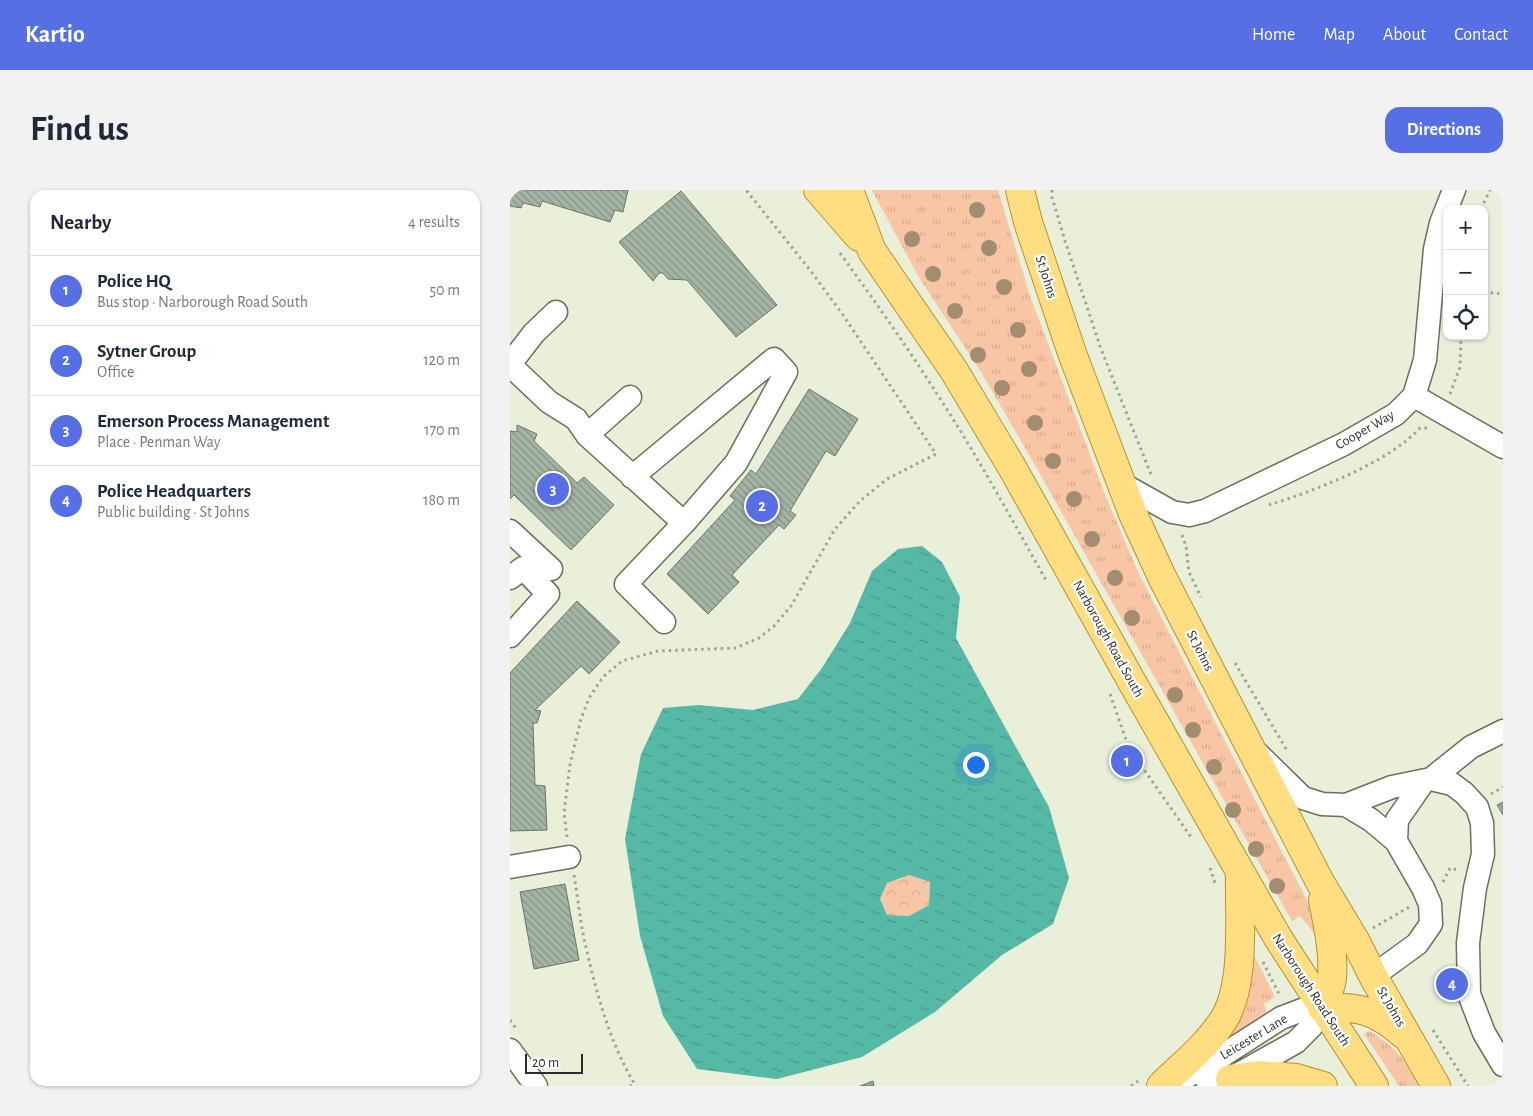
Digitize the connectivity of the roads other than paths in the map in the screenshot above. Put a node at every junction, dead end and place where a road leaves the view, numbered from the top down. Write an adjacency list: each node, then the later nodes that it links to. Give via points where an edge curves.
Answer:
1 (818, 190): 5 (main road)
2 (848, 190): 5 (main road, Narborough Road South)
3 (1020, 190): 13 (main road, St Johns, via 1056,307)
4 (1454, 190): 8 (street, Cooper Way, via 1434,249 1425,360)
5 (872, 251): 27 (main road, Narborough Road South, via 953,369 1013,469)
6 (556, 312): 7 (street, via 534,333)
7 (510, 365): 10 (street, via 549,402 563,427)
8 (1414, 396): 11 (street); 13 (street, Cooper Way, via 1396,414 1344,444 1204,511 1189,515 1172,512)
9 (630, 397): 10 (street)
10 (587, 435): 12 (street)
11 (1503, 447)
12 (632, 477): 14 (street); 14 (street, via 774,359 786,372 750,438 736,463)
13 (1122, 484): 21 (main road, St Johns, via 1162,577)
14 (684, 523): 18 (street, via 626,584)
15 (510, 531): 16 (street)
16 (551, 569)
17 (510, 578): 19 (street, via 523,568 548,594)
18 (664, 622)
19 (510, 636)
20 (1503, 731): 22 (street, via 1470,747)
21 (1248, 744): 23 (street, via 1303,798 1322,804); 28 (main road, St Johns)
22 (1428, 780): 23 (street, via 1392,786); 24 (street, via 1396,820); 33 (street, via 1452,784 1478,807 1483,854 1468,943 1469,994 1484,1032)
23 (1346, 805): 24 (street)
24 (1396, 841): 29 (street, via 1428,896 1431,924 1417,944)
25 (570, 857): 26 (street)
26 (510, 867)
27 (1240, 873): 30 (main road, Narborough Road South); 34 (main road, via 1239,962 1231,1005 1209,1039)
28 (1320, 882): 29 (main road, St Johns, via 1356,942); 30 (main road, via 1332,946 1332,980)
29 (1383, 969): 30 (main road); 31 (main road, St Johns)
30 (1322, 1008): 31 (main road, via 1365,1010); 35 (street, Leicester Lane, via 1311,1027 1296,1042); 37 (street, Leicester Lane, via 1302,1010 1281,1018); 39 (main road, Narborough Road South)
31 (1421, 1034): 40 (main road, St Johns)
32 (510, 1050): 36 (street)
33 (1503, 1065)
34 (1151, 1082)
35 (1219, 1082): 38 (main road, via 1258,1075 1296,1078)
36 (536, 1086)
37 (1169, 1086)
38 (1323, 1086)
39 (1374, 1086)
40 (1436, 1086)

